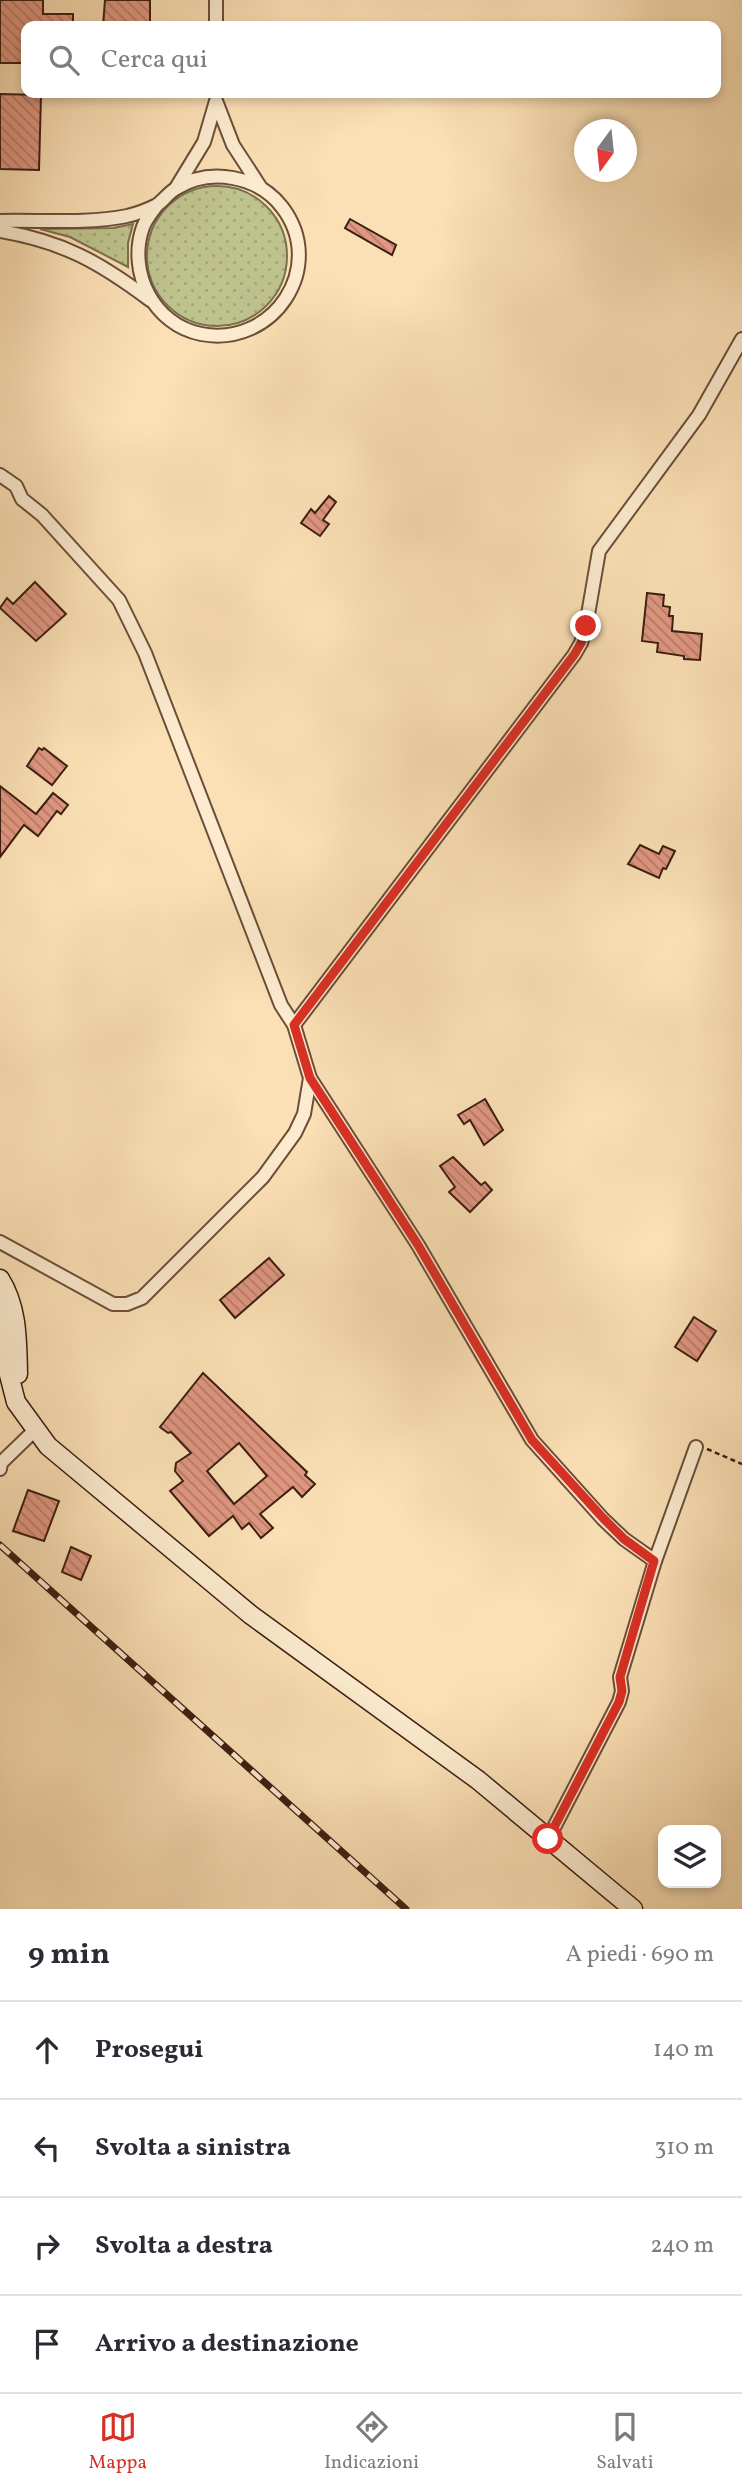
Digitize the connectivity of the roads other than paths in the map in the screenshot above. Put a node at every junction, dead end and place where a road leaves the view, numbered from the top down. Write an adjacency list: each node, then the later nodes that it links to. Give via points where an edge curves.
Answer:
1 (216, 0): 2 (street)
2 (216, 21)
3 (216, 98): 5 (street, via 204,142)
4 (216, 98): 6 (street, via 233,145)
5 (176, 188): 6 (street, via 219,176 241,179); 7 (street)
6 (261, 189): 10 (street, via 282,207 295,231 299,258 294,285 279,308 258,326 215,336 172,322)
7 (157, 205): 8 (street, via 103,219); 10 (street, via 143,227 138,252 141,278)
8 (0, 221)
9 (0, 232): 10 (street, via 71,250 110,270)
10 (152, 301)
11 (742, 340): 13 (street, via 698,415 599,551 586,626 574,655)
12 (0, 475): 13 (street, via 16,485 22,499 120,600 145,653 281,1005)
13 (294, 1025): 14 (street)
14 (310, 1078): 15 (street, via 304,1114 295,1133 263,1177 142,1298 113,1304); 24 (street, via 418,1245 532,1440 624,1539)
15 (0, 1242)
16 (0, 1279): 18 (main road, via 15,1313)
17 (0, 1300): 18 (main road, via 5,1363)
18 (16, 1402): 19 (main road)
19 (36, 1429): 22 (street); 25 (main road, via 48,1446 251,1615 478,1780)
20 (696, 1447): 24 (street)
21 (0, 1455): 22 (street)
22 (0, 1463): 23 (street)
23 (0, 1469)
24 (654, 1561): 25 (street, via 620,1677 619,1702)
25 (548, 1839): 26 (main road)
26 (633, 1909)

